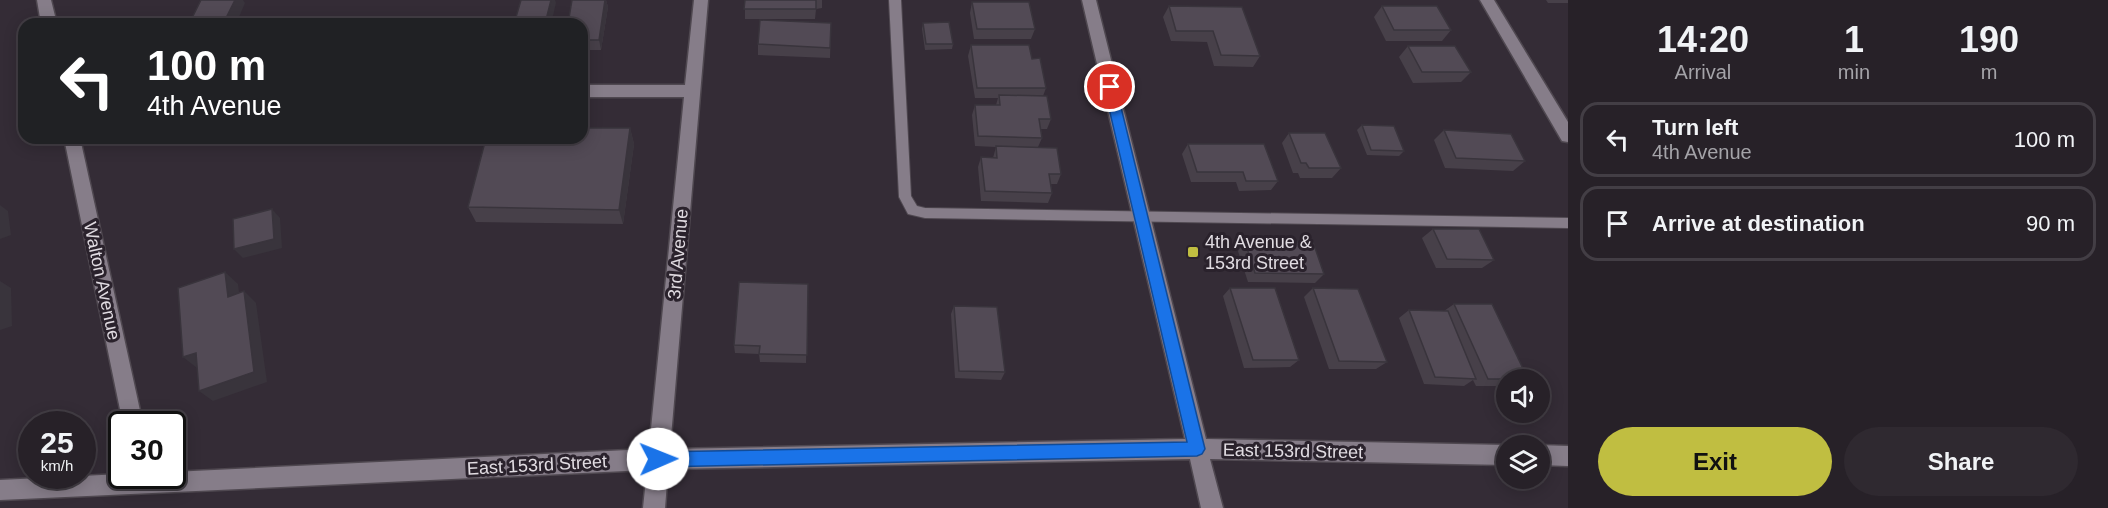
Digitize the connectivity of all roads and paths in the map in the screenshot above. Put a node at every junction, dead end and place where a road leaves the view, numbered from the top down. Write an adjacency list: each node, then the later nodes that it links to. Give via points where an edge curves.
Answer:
1 (44, 0): 6 (street)
2 (701, 0): 8 (street, 3rd Avenue)
3 (896, 0): 11 (lane, via 905,197 913,210)
4 (1089, 0): 11 (street)
5 (1487, 0): 9 (street)
6 (47, 18)
7 (588, 91): 8 (street)
8 (693, 91): 18 (street, 3rd Avenue)
9 (1568, 136)
10 (73, 144): 13 (street, Walton Avenue)
11 (1141, 216): 12 (lane); 14 (street)
12 (1568, 223)
13 (130, 411)
14 (1197, 449): 15 (street, East 153rd Street); 18 (street, East 153rd Street); 23 (street)
15 (1496, 455)
16 (1550, 455): 17 (street)
17 (1568, 456)
18 (658, 459): 19 (street, East 153rd Street); 22 (street, 3rd Avenue)
19 (186, 478)
20 (108, 482): 21 (street, East 153rd Street)
21 (0, 490)
22 (654, 508)
23 (1212, 508)

